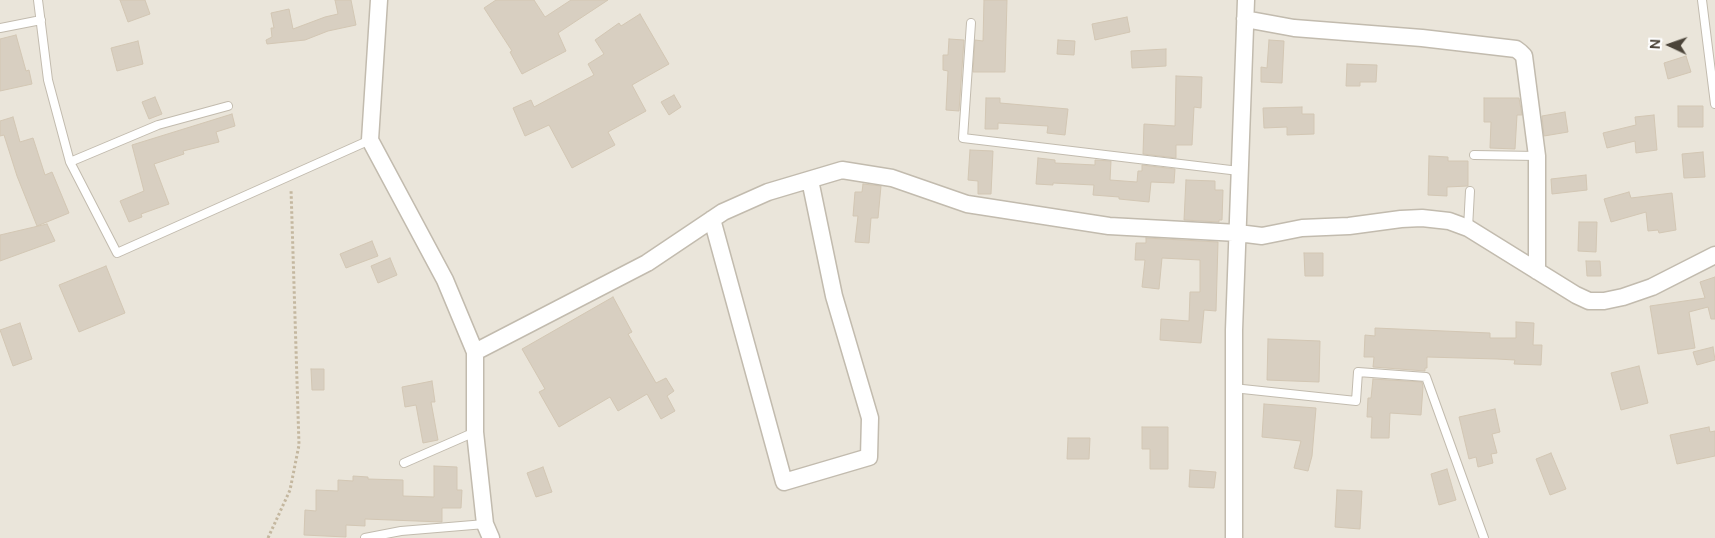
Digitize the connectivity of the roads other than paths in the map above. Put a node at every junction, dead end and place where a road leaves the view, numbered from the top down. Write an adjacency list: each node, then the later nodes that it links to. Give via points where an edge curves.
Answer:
1 (38, 0): 6 (lane)
2 (379, 0): 11 (street)
3 (1246, 0): 5 (street)
4 (1702, 0): 9 (lane)
5 (1245, 19): 13 (street, via 1294,28 1516,49 1524,56); 15 (street)
6 (41, 20): 8 (lane); 14 (lane, via 48,80)
7 (971, 23): 15 (lane, via 963,138)
8 (0, 28)
9 (1715, 104)
10 (228, 106): 14 (lane, via 158,125)
11 (370, 140): 14 (lane, via 117,253); 23 (street, via 445,280)
12 (1474, 154): 13 (lane)
13 (1537, 156): 22 (street)
14 (70, 162)
15 (1239, 171): 20 (street)
16 (810, 180): 18 (street, via 768,192); 18 (street, via 834,296 870,418 869,457 784,482); 20 (street, via 842,170 892,178 976,206 1109,226)
17 (1470, 191): 19 (lane)
18 (712, 219): 23 (street, via 647,262)
19 (1468, 228): 20 (street, via 1449,221 1415,218 1302,228 1262,236); 22 (street)
20 (1238, 233): 24 (street)
21 (1715, 255): 22 (street, via 1652,287 1604,301 1589,301)
22 (1538, 271)
23 (475, 352): 25 (street)
24 (1233, 388): 29 (street); 30 (lane, via 1356,400 1358,372 1426,377)
25 (475, 432): 26 (lane); 27 (street)
26 (404, 463)
27 (488, 531): 28 (lane, via 401,532)
28 (365, 538)
29 (1234, 538)
30 (1484, 538)

